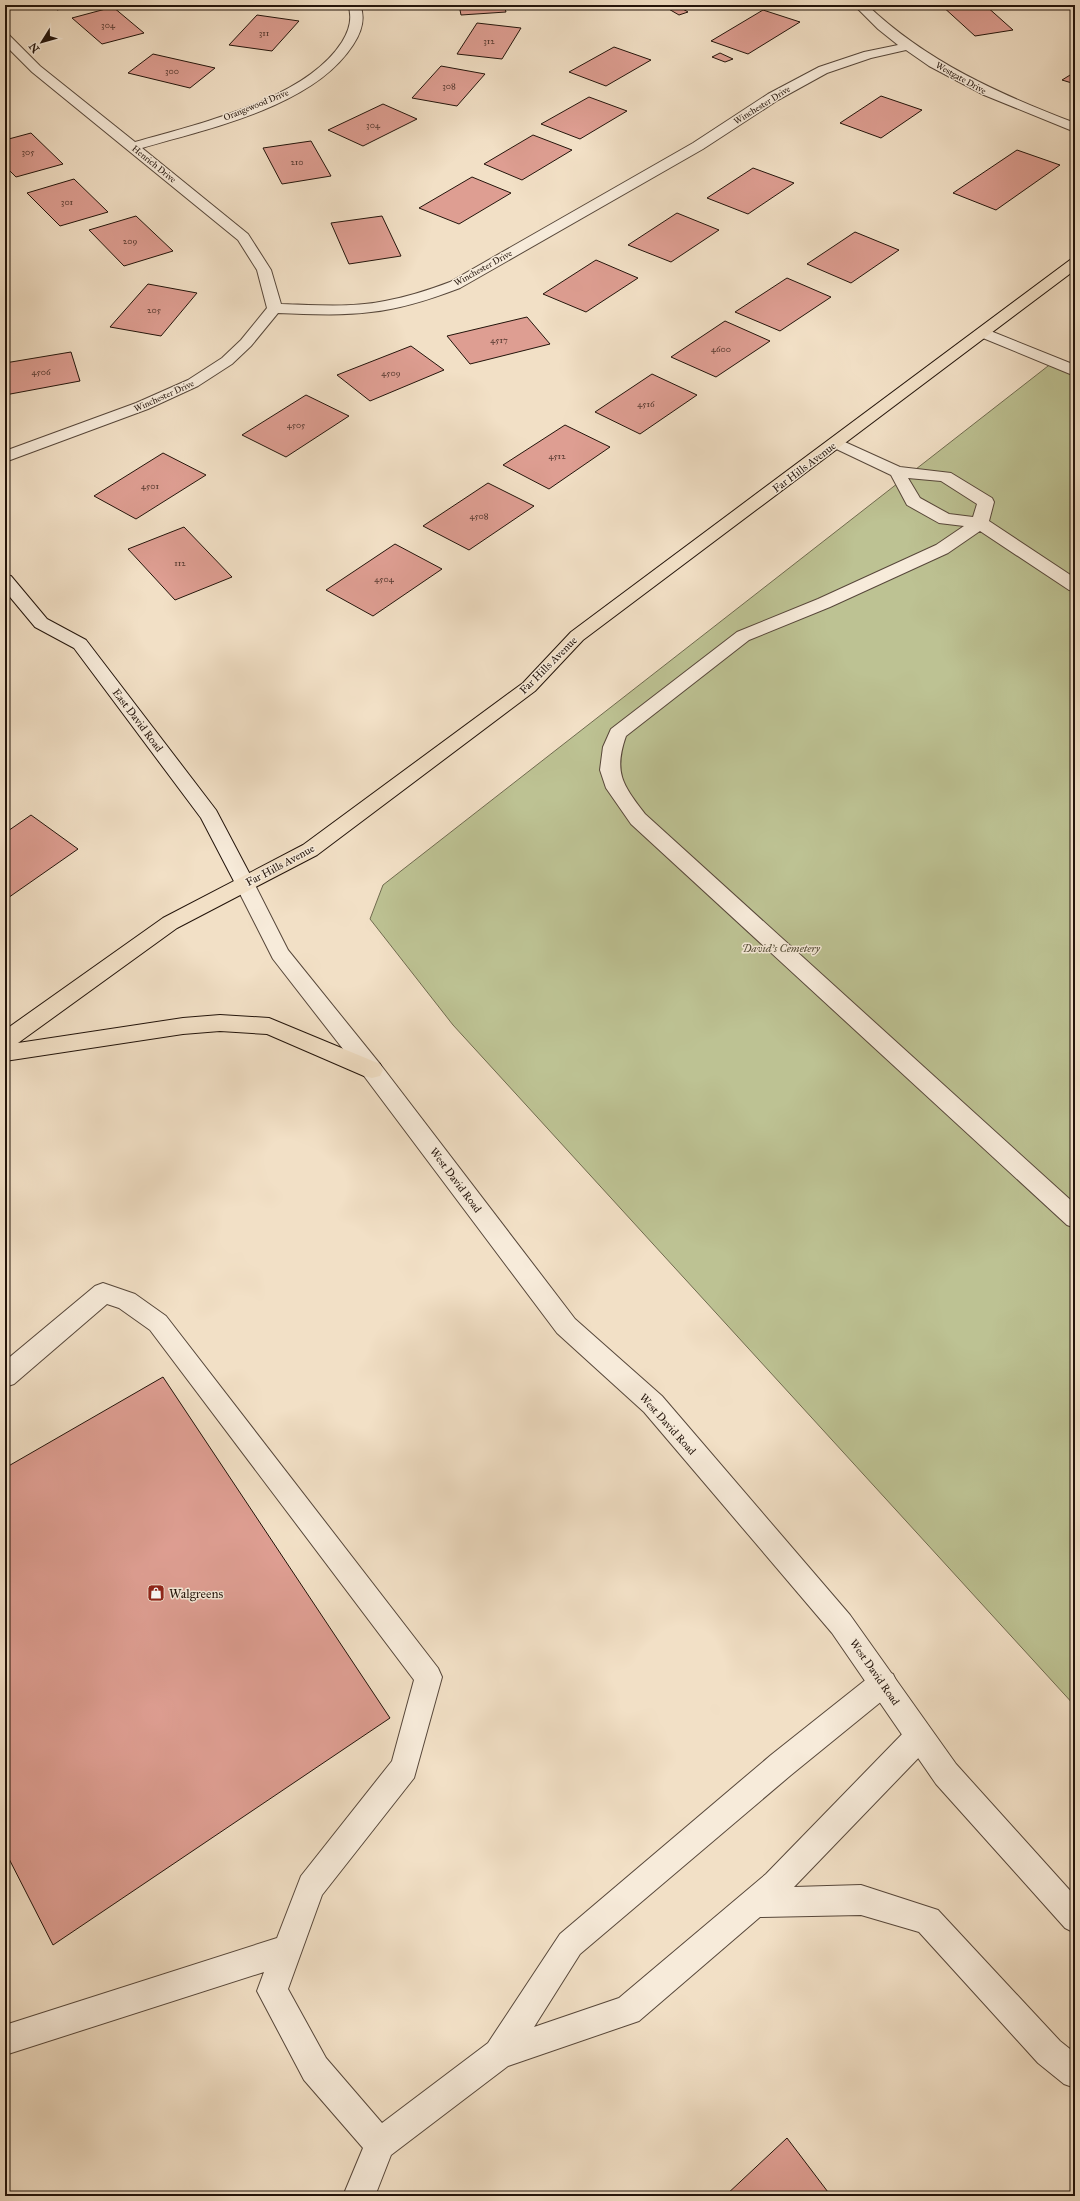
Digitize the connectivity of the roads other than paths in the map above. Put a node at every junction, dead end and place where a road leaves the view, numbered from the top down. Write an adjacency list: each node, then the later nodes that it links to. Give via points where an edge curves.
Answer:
1 (354, 5): 6 (street, Orangewood Drive, via 356,25 350,42 336,60 313,79 279,98 240,113)
2 (860, 5): 4 (street, Westgate Drive)
3 (5, 38): 6 (street, Henrich Drive, via 36,69)
4 (908, 46): 5 (street, Westgate Drive, via 950,73 988,93); 8 (street, Winchester Drive, via 868,55 823,70 773,97 698,146 454,285 422,297 382,306)
5 (1075, 128)
6 (133, 147): 8 (street, Henrich Drive, via 243,237 257,254 268,277)
7 (1075, 263): 9 (main road, Far Hills Avenue)
8 (274, 308): 12 (street, Winchester Drive, via 246,343 227,361 193,383 142,406)
9 (983, 333): 10 (street); 11 (main road, Far Hills Avenue)
10 (1075, 372)
11 (836, 443): 13 (street); 17 (main road, Far Hills Avenue, via 577,636 529,687 310,850)
12 (5, 457)
13 (897, 472): 14 (street, via 913,501 945,519); 14 (street, via 945,476 986,502)
14 (980, 523): 16 (street); 21 (street, via 942,549 824,603 743,636 618,733 610,751 608,765 613,786 638,819)
15 (5, 580): 17 (street, East David Road, via 41,623 80,644 209,815)
16 (1075, 586)
17 (245, 884): 18 (main road, Far Hills Avenue, via 170,923); 20 (street, West David Road, via 280,954)
18 (5, 1041)
19 (5, 1053): 20 (main road, via 183,1026 220,1023 269,1026)
20 (372, 1070): 23 (street, West David Road, via 566,1326 653,1404 841,1624)
21 (1075, 1218)
22 (5, 1376): 27 (street, via 103,1293 127,1301 158,1323 428,1677 404,1768 311,1886)
23 (883, 1683): 24 (street, West David Road); 29 (street, via 570,1944)
24 (919, 1737): 25 (street, via 776,1884); 26 (street, West David Road, via 946,1774)
25 (755, 1902): 29 (street, via 628,2010); 30 (street, via 861,1900 928,1920 1049,2052)
26 (1075, 1918)
27 (287, 1950): 28 (street); 31 (street, via 272,1991 315,2070)
28 (5, 2040)
29 (499, 2054): 31 (street)
30 (1075, 2073)
31 (380, 2144): 32 (street)
32 (359, 2196)

